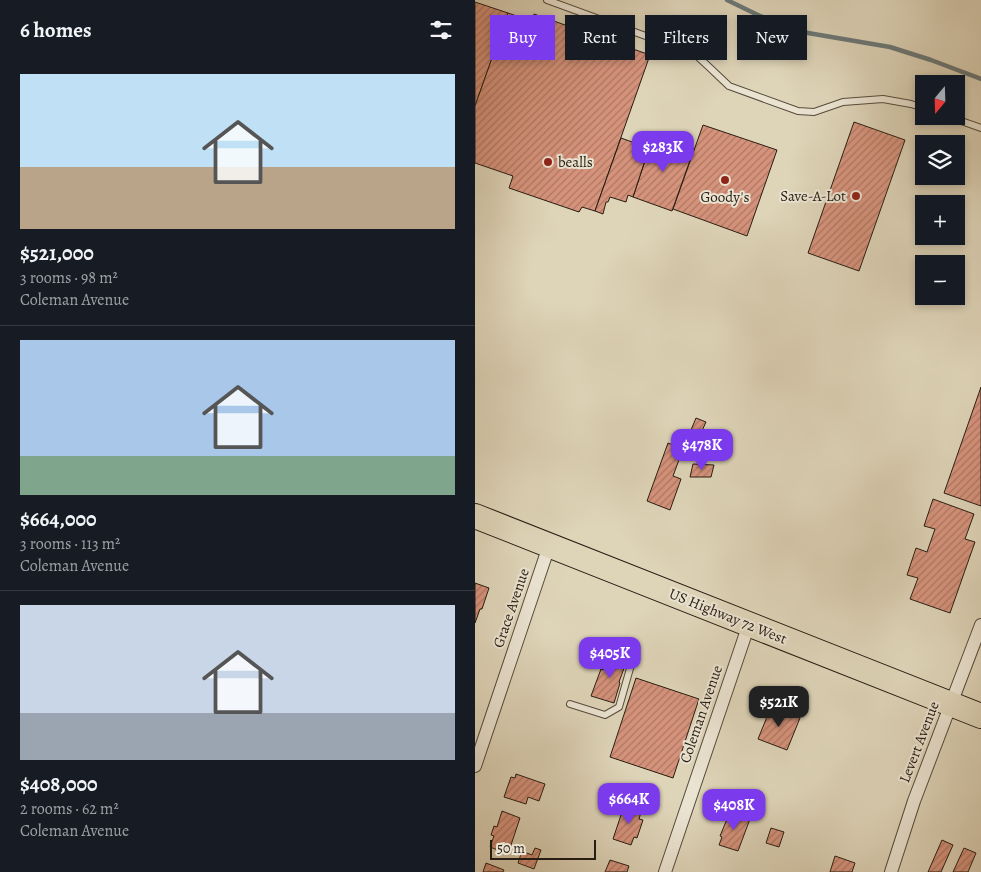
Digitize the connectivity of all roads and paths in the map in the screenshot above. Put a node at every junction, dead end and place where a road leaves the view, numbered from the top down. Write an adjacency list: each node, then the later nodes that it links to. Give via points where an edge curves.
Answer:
1 (547, 0): 2 (lane, via 695,54 729,86 798,111 814,112 843,102 883,99)
2 (915, 105)
3 (965, 122): 4 (lane)
4 (981, 128)
5 (475, 516): 6 (highway, US Highway 72 West)
6 (549, 546): 7 (highway, US Highway 72 West); 13 (street, Grace Avenue)
7 (749, 624): 11 (highway, US Highway 72 West); 14 (street, Coleman Avenue)
8 (981, 625): 11 (street, Levert Avenue)
9 (620, 643): 10 (lane, via 633,658 619,707 605,715)
10 (570, 704)
11 (951, 704): 12 (highway, US Highway 72 West); 15 (street, Levert Avenue)
12 (981, 716)
13 (475, 766)
14 (665, 872)
15 (891, 872)

